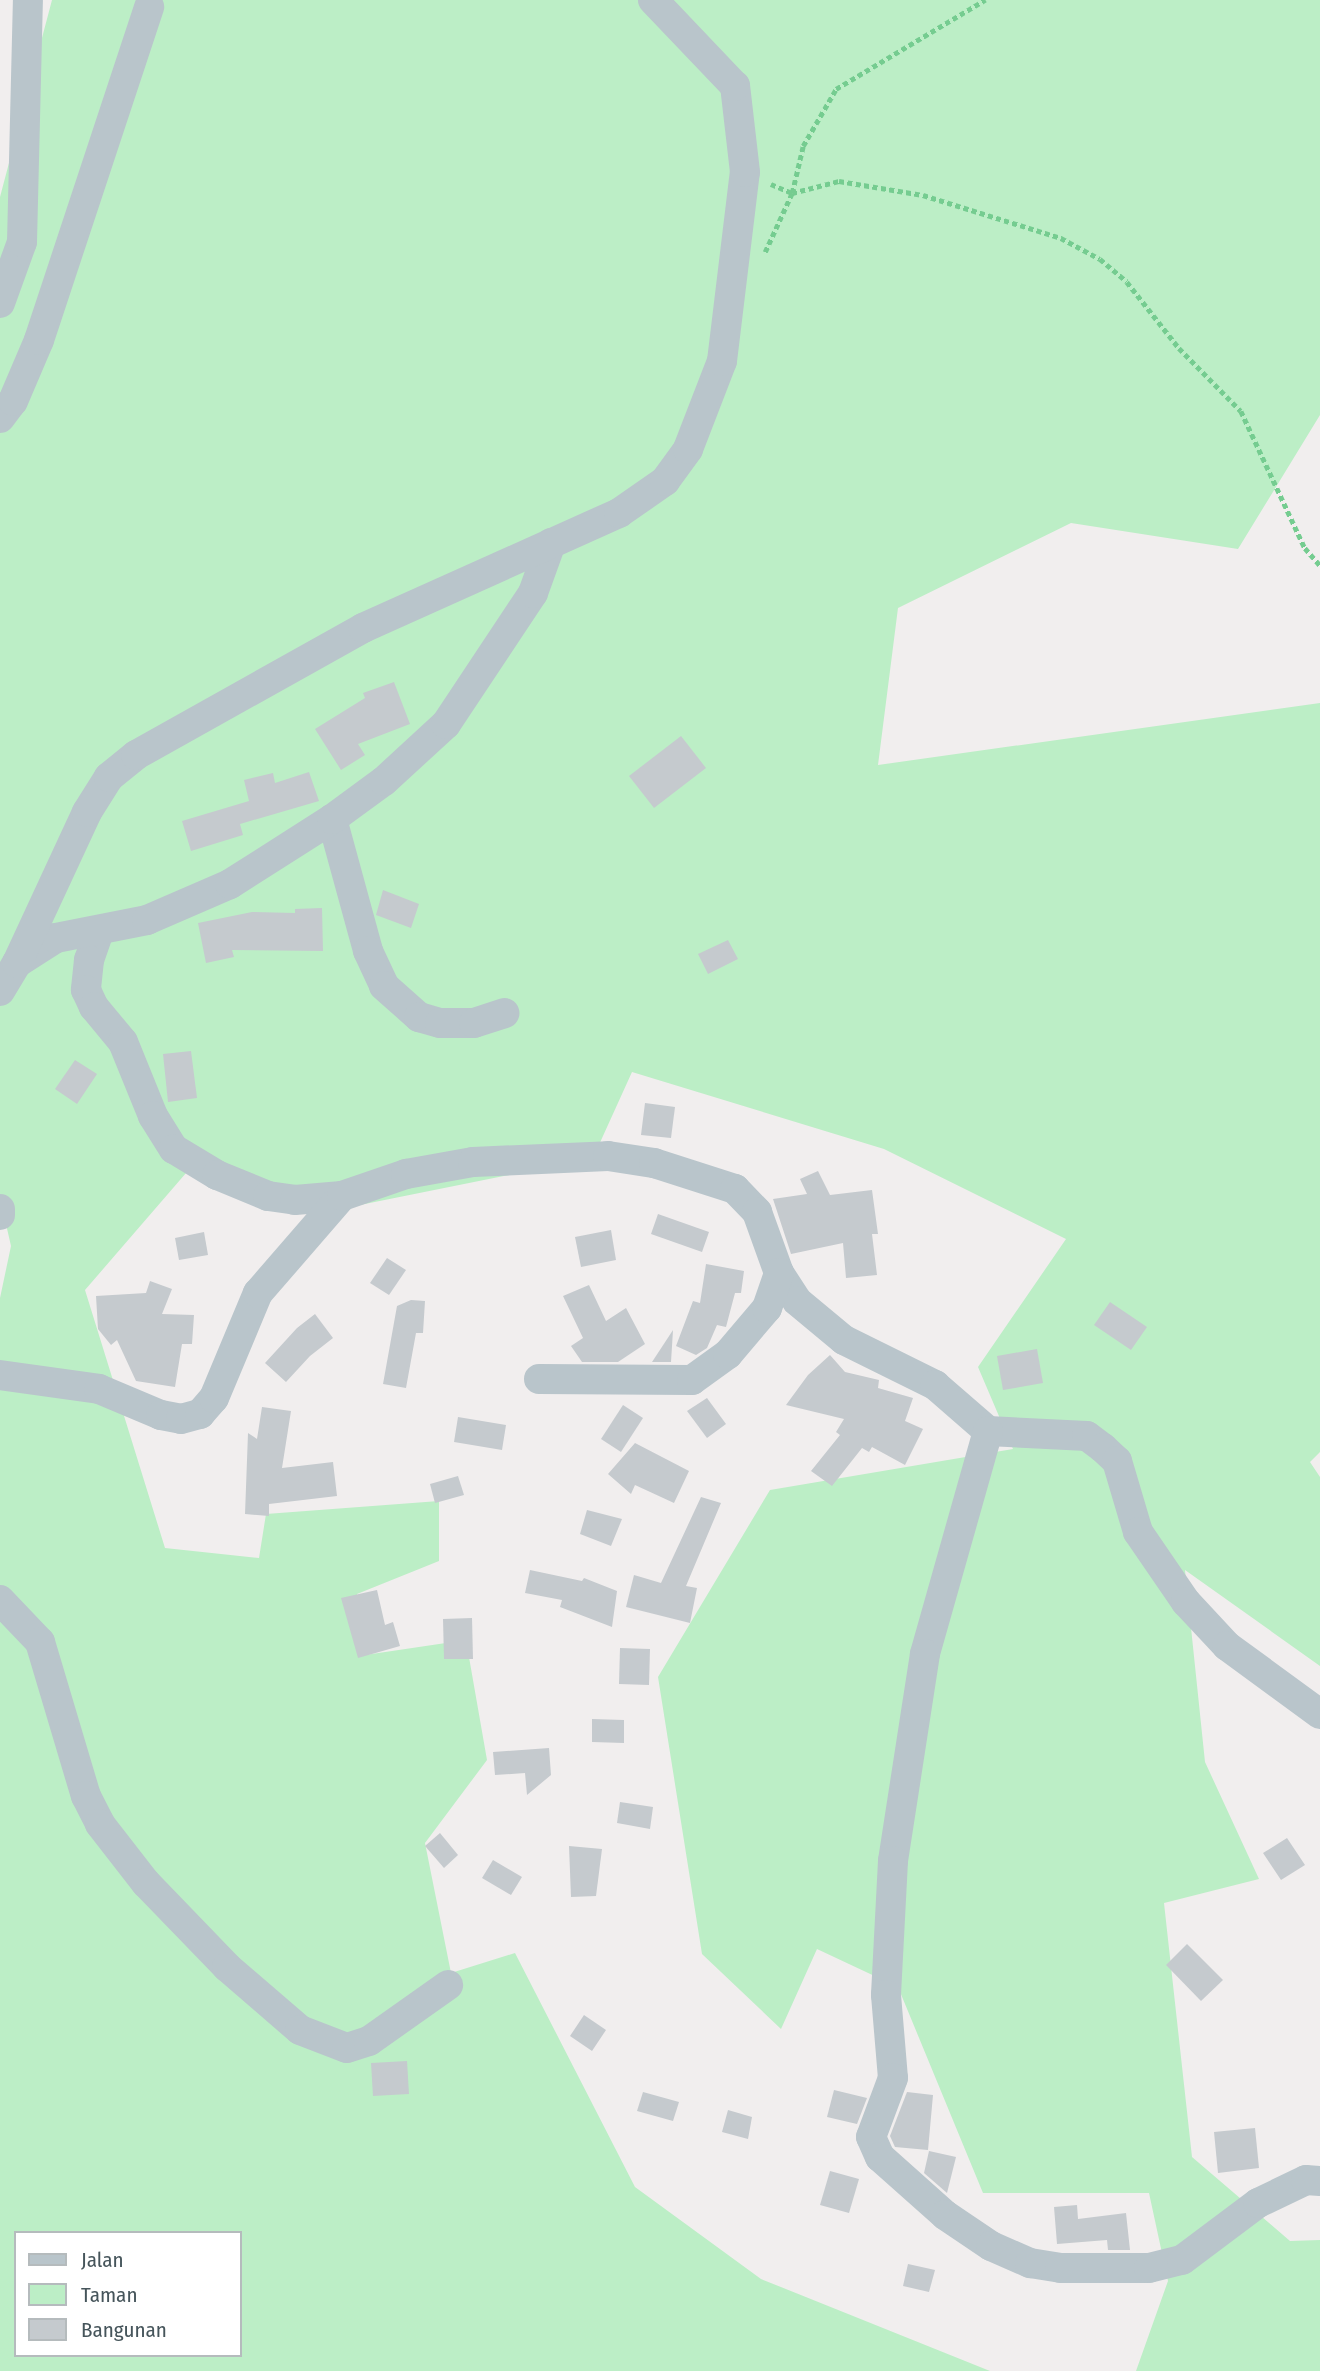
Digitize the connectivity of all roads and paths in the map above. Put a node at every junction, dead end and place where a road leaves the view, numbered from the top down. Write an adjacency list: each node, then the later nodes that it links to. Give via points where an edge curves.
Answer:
1 (28, 0): 5 (street, via 22,242)
2 (653, 0): 7 (street, via 735,86 745,172 722,361 688,449 666,481 619,513)
3 (985, 0): 8 (path, via 836,89 803,146 792,193 839,181 923,195 1061,238 1100,258 1127,282 1179,348 1241,411 1305,548)
4 (149, 7): 6 (street, via 39,340 13,401)
5 (0, 303)
6 (0, 418)
7 (551, 543): 9 (street, via 533,593 446,724 384,781); 11 (street, via 363,628 136,755 109,777 87,812)
8 (1320, 565)
9 (332, 819): 10 (street, via 230,884 147,920); 13 (street, via 368,951 384,986 419,1017 440,1023 474,1023)
10 (99, 931): 11 (street, via 56,938); 14 (street, via 89,960 86,990 123,1042 153,1116 174,1149 217,1175 268,1196 295,1200)
11 (17, 963): 12 (street)
12 (0, 991)
13 (504, 1013)
14 (342, 1196): 17 (street, via 406,1174 473,1162 608,1156 654,1163 735,1189 757,1212); 18 (street, via 258,1293 214,1398 200,1414 181,1419 99,1389)
15 (0, 1209): 16 (street)
16 (0, 1215)
17 (779, 1273): 19 (street, via 767,1308 728,1354 692,1380); 20 (street, via 797,1301 844,1340 935,1385)
18 (0, 1375)
19 (539, 1379)
20 (988, 1431): 22 (street, via 1087,1436 1103,1448 1116,1461 1138,1532 1186,1602 1227,1646); 24 (street, via 925,1654 893,1861 886,1995 892,2078 871,2137 880,2157 945,2215 991,2246 1030,2263 1060,2268 1149,2269 1182,2260 1258,2203 1306,2180)
21 (0, 1600): 23 (street, via 40,1642 86,1796 100,1824 155,1892 227,1967 289,2021 300,2030 347,2048 369,2041)
22 (1320, 1714)
23 (448, 1985)
24 (1320, 2181)

